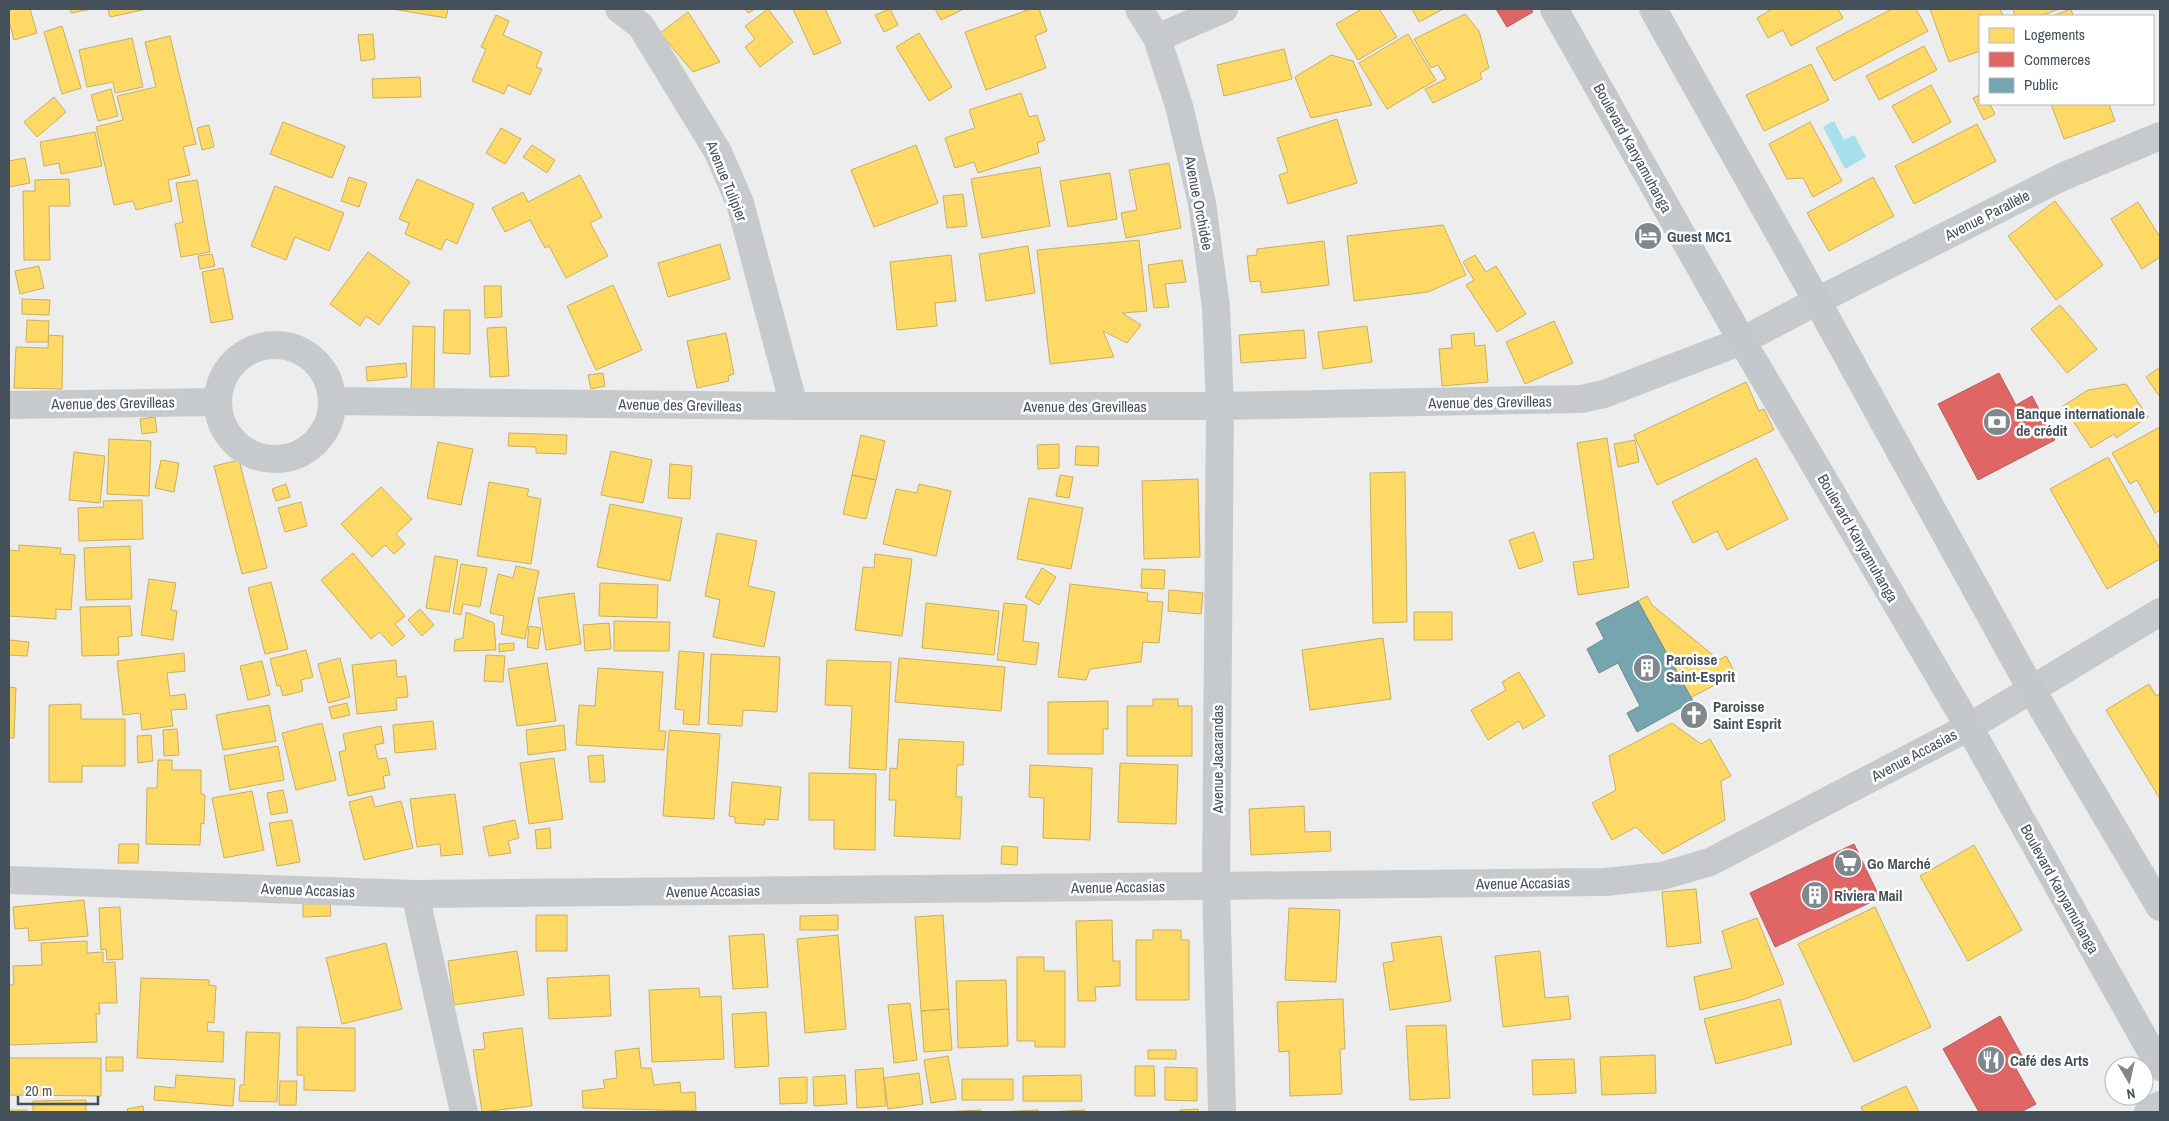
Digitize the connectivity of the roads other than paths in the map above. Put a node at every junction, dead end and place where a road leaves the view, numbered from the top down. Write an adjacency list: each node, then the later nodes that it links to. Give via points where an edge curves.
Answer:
1 (619, 9): 13 (street, Avenue Tulipier, via 641,26 718,152 740,203)
2 (1139, 9): 6 (street, Avenue Orchidée)
3 (1224, 9): 6 (street)
4 (1554, 9): 9 (main road, Boulevard Kanyamuhanga)
5 (1653, 9): 8 (main road)
6 (1157, 38): 14 (street, Avenue Orchidée, via 1179,106 1202,203 1216,307)
7 (2160, 136): 8 (street, Avenue Parallèle, via 2062,177)
8 (1817, 301): 9 (street, Avenue des Grevilleas); 16 (main road)
9 (1742, 341): 14 (street, Avenue des Grevilleas, via 1604,394 1581,399); 17 (main road, Boulevard Kanyamuhanga)
10 (332, 401): 11 (street, via 328,382 318,365 303,352 284,346 265,346 246,353 231,365 221,382); 11 (street, via 329,419 321,436 309,448 275,459 257,456 228,436 220,420); 13 (street, Avenue des Grevilleas)
11 (217, 402): 12 (street, Avenue des Grevilleas)
12 (9, 405)
13 (794, 406): 14 (street, Avenue des Grevilleas)
14 (1220, 406): 19 (street, Avenue Jacarandas)
15 (2160, 612): 16 (street, Avenue Accasias)
16 (2031, 689): 17 (street, Avenue Accasias); 21 (main road)
17 (1969, 727): 19 (street, Avenue Accasias, via 1710,862 1662,876 1605,882); 22 (main road, Boulevard Kanyamuhanga)
18 (9, 880): 20 (street, Avenue Accasias)
19 (1216, 886): 20 (street, Avenue Accasias); 25 (street, Avenue Jacarandas)
20 (415, 894): 24 (street)
21 (2160, 907)
22 (2160, 1067)
23 (2160, 1106): 26 (street)
24 (464, 1112)
25 (1222, 1112)
26 (2148, 1112)

